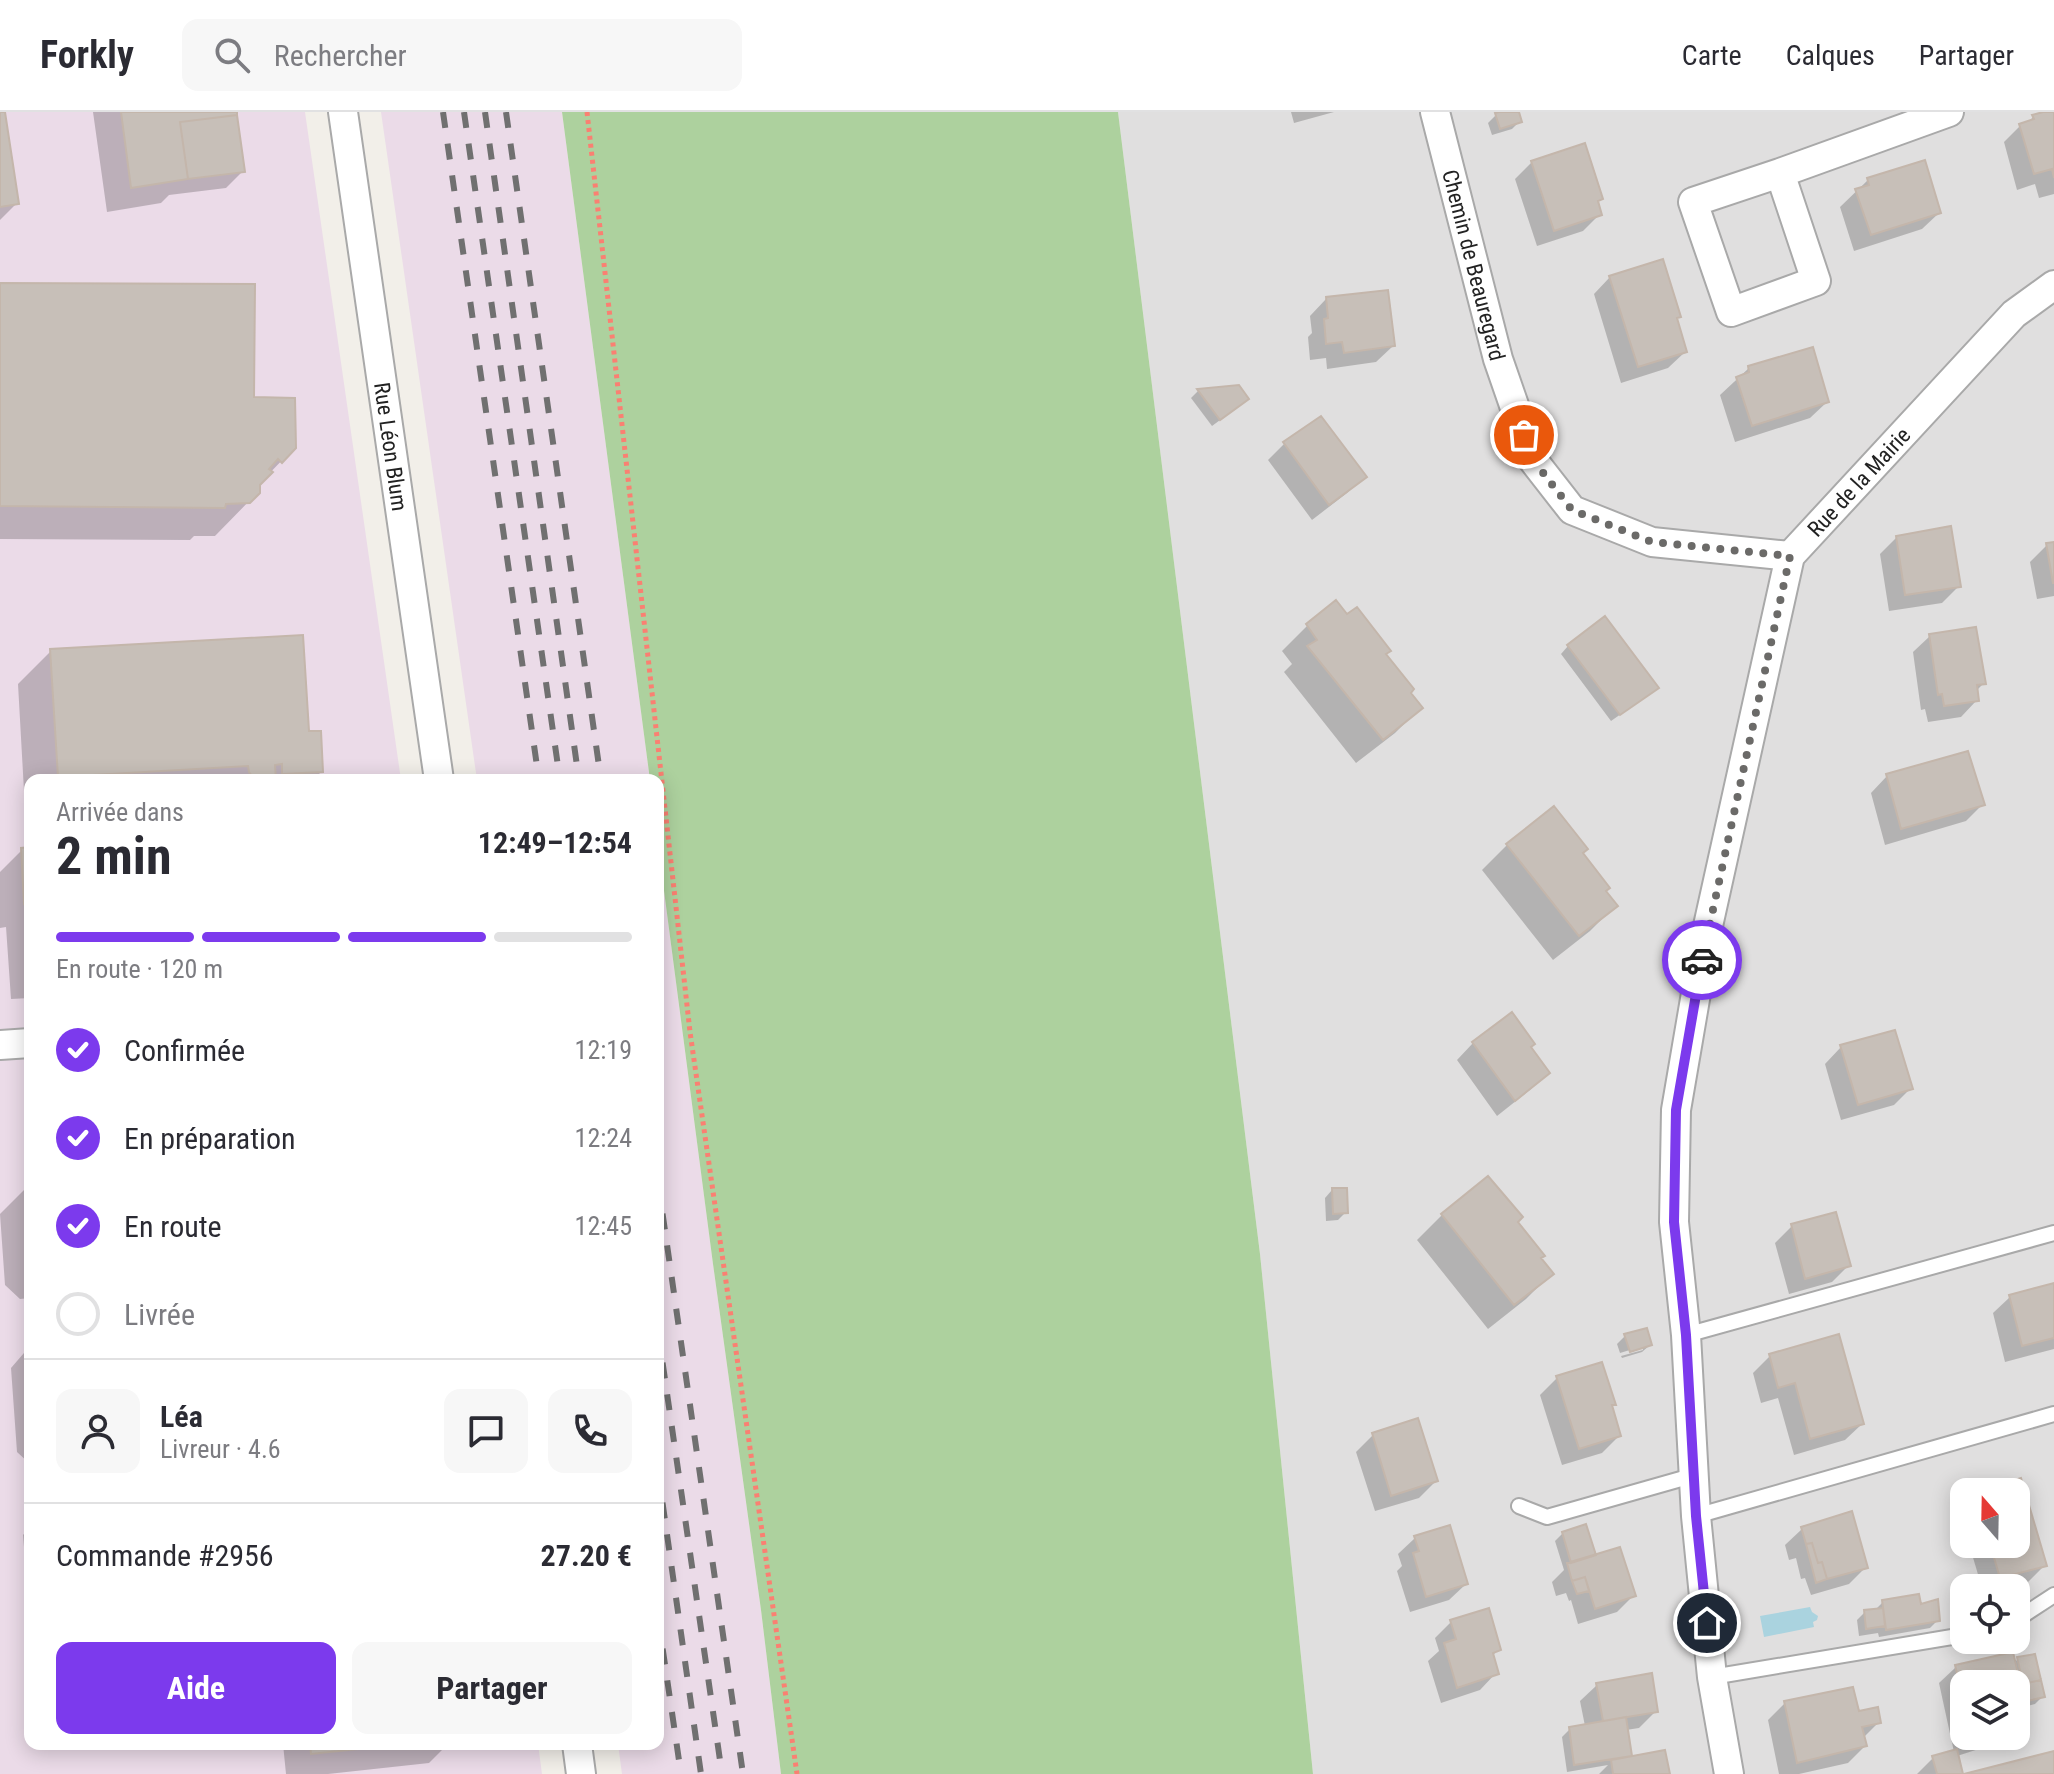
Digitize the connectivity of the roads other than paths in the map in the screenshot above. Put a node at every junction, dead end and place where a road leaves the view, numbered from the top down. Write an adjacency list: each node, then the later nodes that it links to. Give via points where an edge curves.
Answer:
1 (343, 112): 7 (street, Rue Léon Blum)
2 (1435, 112): 6 (street, Chemin de Beauregard, via 1498,359 1533,460 1572,510 1652,542)
3 (1949, 112): 4 (street)
4 (1780, 173): 4 (street, via 1693,202 1731,312 1816,281)
5 (2054, 285): 6 (street, Rue de la Mairie, via 2014,314)
6 (1790, 556): 11 (street, Rue de la Mairie, via 1706,935 1676,1110 1674,1222)
7 (438, 774)
8 (24, 1043): 9 (street)
9 (0, 1045)
10 (2054, 1233): 11 (lane)
11 (1686, 1335): 13 (street, Rue de la Mairie)
12 (2054, 1414): 15 (lane)
13 (1695, 1475): 14 (lane, via 1547,1517); 15 (street, Rue de la Mairie)
14 (1519, 1506)
15 (1696, 1516): 19 (street, Rue de la Mairie)
16 (2054, 1595): 17 (lane)
17 (2030, 1611)
18 (1950, 1637): 19 (lane)
19 (1712, 1677): 22 (street, Rue de la Mairie)
20 (578, 1750): 21 (street)
21 (581, 1774)
22 (1729, 1774)

